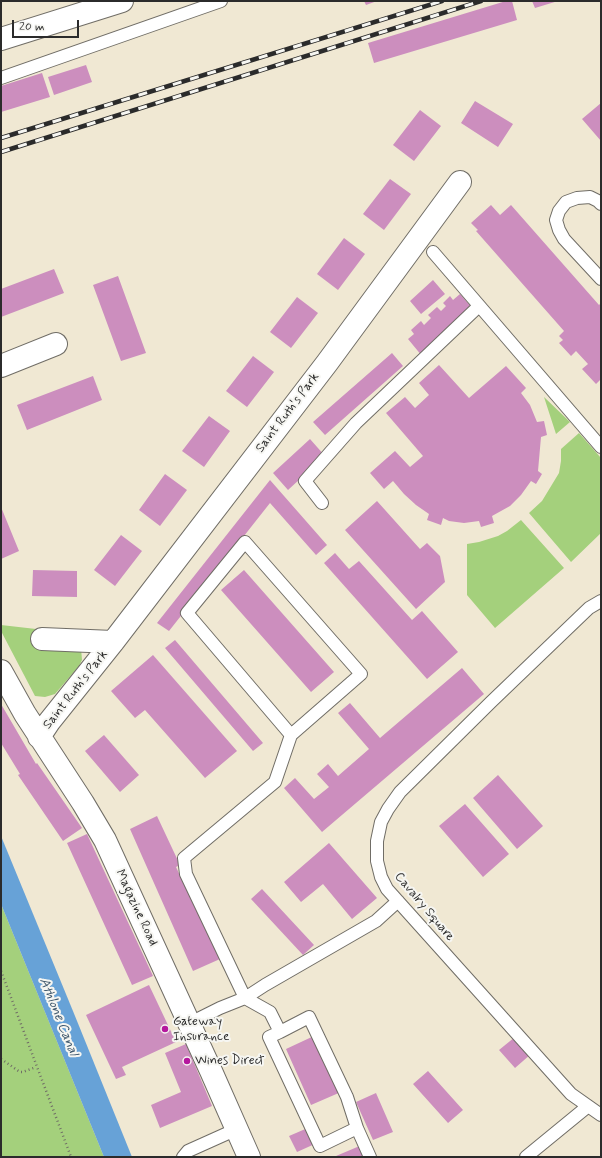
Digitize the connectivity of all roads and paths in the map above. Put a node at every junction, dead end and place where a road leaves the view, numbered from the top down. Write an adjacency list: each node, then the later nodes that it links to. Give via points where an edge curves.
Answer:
1 (122, 1): 3 (street)
2 (221, 1): 4 (lane)
3 (1, 39)
4 (1, 78)
5 (460, 182): 16 (street, Saint Ruth's Park, via 327,363)
6 (601, 204): 8 (lane, via 590,197 577,198 566,202 556,220 564,238)
7 (433, 252): 9 (lane)
8 (601, 279)
9 (479, 306): 12 (lane); 13 (lane, via 356,423 305,481)
10 (56, 344): 11 (street)
11 (1, 366)
12 (601, 447)
13 (322, 502)
14 (601, 601): 20 (lane, Cavalry Square, via 589,608 491,702 400,792 388,809 377,841 377,861 387,889)
15 (42, 639): 16 (street, Saint Ruth's Park)
16 (113, 642): 19 (street, Saint Ruth's Park)
17 (1, 671): 19 (street, Magazine Road)
18 (292, 735): 18 (lane, via 187,613 245,542 361,674); 22 (lane, via 275,782 184,858 186,874)
19 (39, 737): 23 (street, Magazine Road, via 105,840)
20 (398, 901): 22 (lane, via 376,921); 27 (lane, Cavalry Square, via 570,1094)
21 (1, 971): 26 (path)
22 (245, 998): 23 (lane); 24 (lane, via 270,1012)
23 (190, 1023): 30 (street, Magazine Road)
24 (280, 1032): 29 (lane, via 309,1017 347,1097); 29 (lane, via 269,1037 320,1146)
25 (1, 1058): 26 (path, via 20,1072)
26 (36, 1067): 31 (path)
27 (587, 1107): 28 (lane, Cavalry Square); 35 (lane)
28 (601, 1115)
29 (357, 1128): 34 (lane)
30 (237, 1129): 32 (lane, via 188,1151); 33 (street, Magazine Road)
31 (71, 1157)
32 (184, 1157)
33 (249, 1157)
34 (370, 1157)
35 (526, 1157)

